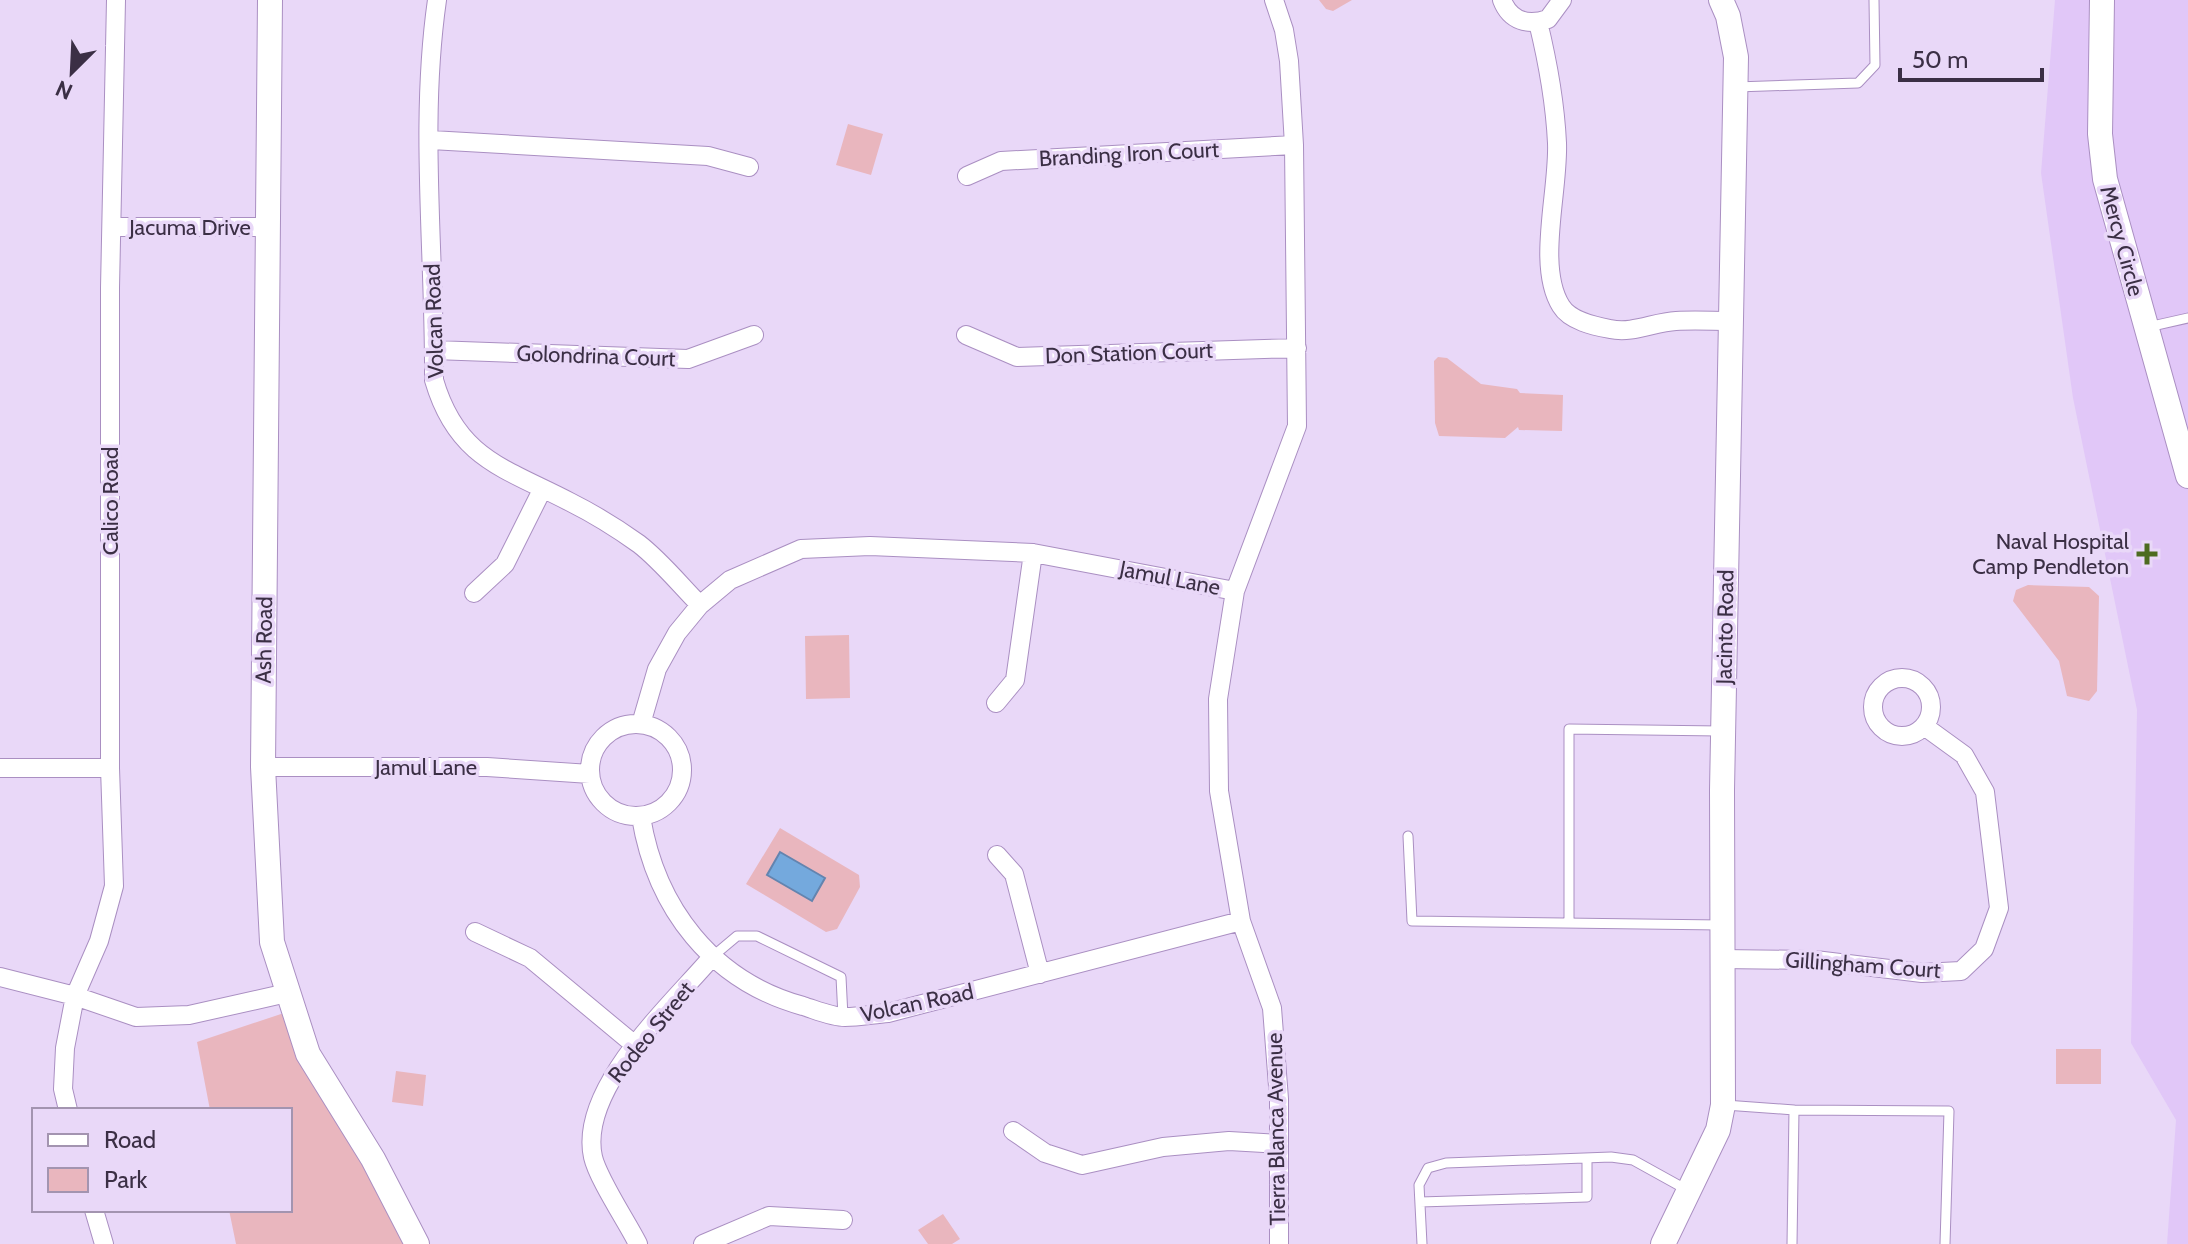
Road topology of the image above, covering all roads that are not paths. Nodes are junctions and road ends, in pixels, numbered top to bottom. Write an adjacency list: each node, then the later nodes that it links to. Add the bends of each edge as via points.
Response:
1 (116, 0): 16 (street, Calico Road)
2 (270, 0): 17 (street, Ash Road)
3 (437, 0): 12 (street, Volcan Road, via 430,48)
4 (1274, 0): 13 (street, Jamul Lane, via 1289,61)
5 (1502, 0): 10 (street, via 1511,15)
6 (1562, 0): 10 (street, via 1555,13)
7 (1721, 0): 11 (street, Jacinto Road, via 1736,57)
8 (1874, 0): 11 (lane, via 1875,65 1858,83)
9 (2102, 0): 20 (street, Mercy Circle, via 2100,134 2105,179)
10 (1538, 22): 19 (street, via 1553,83 1557,147 1548,256 1550,283 1562,309 1581,322 1613,330 1673,321)
11 (1736, 87): 19 (street, Jacinto Road)
12 (431, 140): 14 (street, via 708,156); 24 (street, Volcan Road)
13 (1294, 145): 15 (street, Branding Iron Court, via 1001,161); 23 (street, Jamul Lane)
14 (749, 167)
15 (967, 176)
16 (112, 227): 17 (street, Jacuma Drive); 37 (street, Calico Road)
17 (269, 227): 35 (street, Ash Road)
18 (2188, 318): 20 (lane)
19 (1732, 321): 34 (street, Jacinto Road)
20 (2145, 328): 25 (street, Mercy Circle)
21 (754, 335): 24 (street, Golondrina Court, via 688,359)
22 (966, 335): 23 (street, Don Station Court, via 1017,357)
23 (1297, 348): 28 (street, Jamul Lane, via 1297,426)
24 (434, 350): 26 (street, Volcan Road, via 441,406 480,457)
25 (2188, 476)
26 (542, 490): 29 (street, via 505,564); 30 (street, Volcan Road, via 641,546)
27 (1033, 553): 28 (street, Jamul Lane); 30 (street, Jamul Lane, via 870,546 801,549 730,580); 31 (street, via 1015,680)
28 (1235, 591): 42 (street, Tierra Blanca Avenue, via 1218,699 1218,761 1222,820)
29 (474, 593)
30 (700, 605): 32 (street, Jamul Lane, via 657,669)
31 (996, 703)
32 (641, 724): 38 (street, via 610,732 598,743); 39 (street, via 668,737 677,749 682,778 668,804)
33 (1924, 726): 47 (street, Gillingham Court, via 1964,755 1985,792 1999,908 1984,949 1961,971 1922,973 1815,960)
34 (1723, 731): 43 (lane, via 1569,729); 44 (street, Jacinto Road)
35 (263, 767): 38 (street, Jamul Lane, via 487,767); 50 (street, Ash Road, via 272,942)
36 (0, 768): 37 (street)
37 (110, 768): 51 (street, Calico Road, via 114,886 99,941)
38 (590, 774): 39 (street, via 601,801 626,816)
39 (641, 817): 46 (street, Volcan Road, via 646,850 667,901 686,932)
40 (1408, 836): 43 (lane, via 1412,921)
41 (997, 855): 48 (street, via 1014,874)
42 (1241, 921): 48 (street, Volcan Road); 58 (street, Tierra Blanca Avenue, via 1272,1008)
43 (1569, 923): 44 (lane)
44 (1721, 925): 47 (street, Jacinto Road)
45 (475, 932): 53 (street, via 530,958)
46 (712, 957): 52 (street, Volcan Road, via 745,983 783,1001); 52 (lane, via 737,936 757,936 841,977); 53 (street, Rodeo Street)
47 (1721, 959): 54 (street, Jacinto Road)
48 (1040, 974): 52 (street, Volcan Road, via 888,1013)
49 (0, 977): 51 (street)
50 (287, 993): 51 (street, via 189,1015 136,1017); 65 (street, Ash Road, via 308,1054 373,1159)
51 (75, 996): 55 (street, Calico Road, via 65,1048)
52 (843, 1017)
53 (636, 1046): 66 (street, Rodeo Street, via 605,1089 595,1115 593,1157)
54 (1723, 1105): 56 (lane); 60 (street, Jacinto Road, via 1718,1130)
55 (68, 1108)
56 (1794, 1110): 71 (lane); 72 (lane, via 1949,1111)
57 (1013, 1131): 58 (street, via 1045,1153 1082,1165 1163,1147 1229,1141)
58 (1279, 1144): 68 (street, Tierra Blanca Avenue)
59 (1587, 1158): 60 (lane, via 1633,1160); 61 (lane, via 1446,1163 1428,1168 1419,1185); 61 (lane, via 1587,1197)
60 (1690, 1191): 70 (street, Jacinto Road)
61 (1420, 1202): 69 (lane)
62 (95, 1212): 64 (street)
63 (843, 1220): 67 (street, via 769,1216)
64 (104, 1244)
65 (417, 1244)
66 (638, 1244)
67 (703, 1244)
68 (1279, 1244)
69 (1422, 1244)
70 (1663, 1244)
71 (1792, 1244)
72 (1945, 1244)

